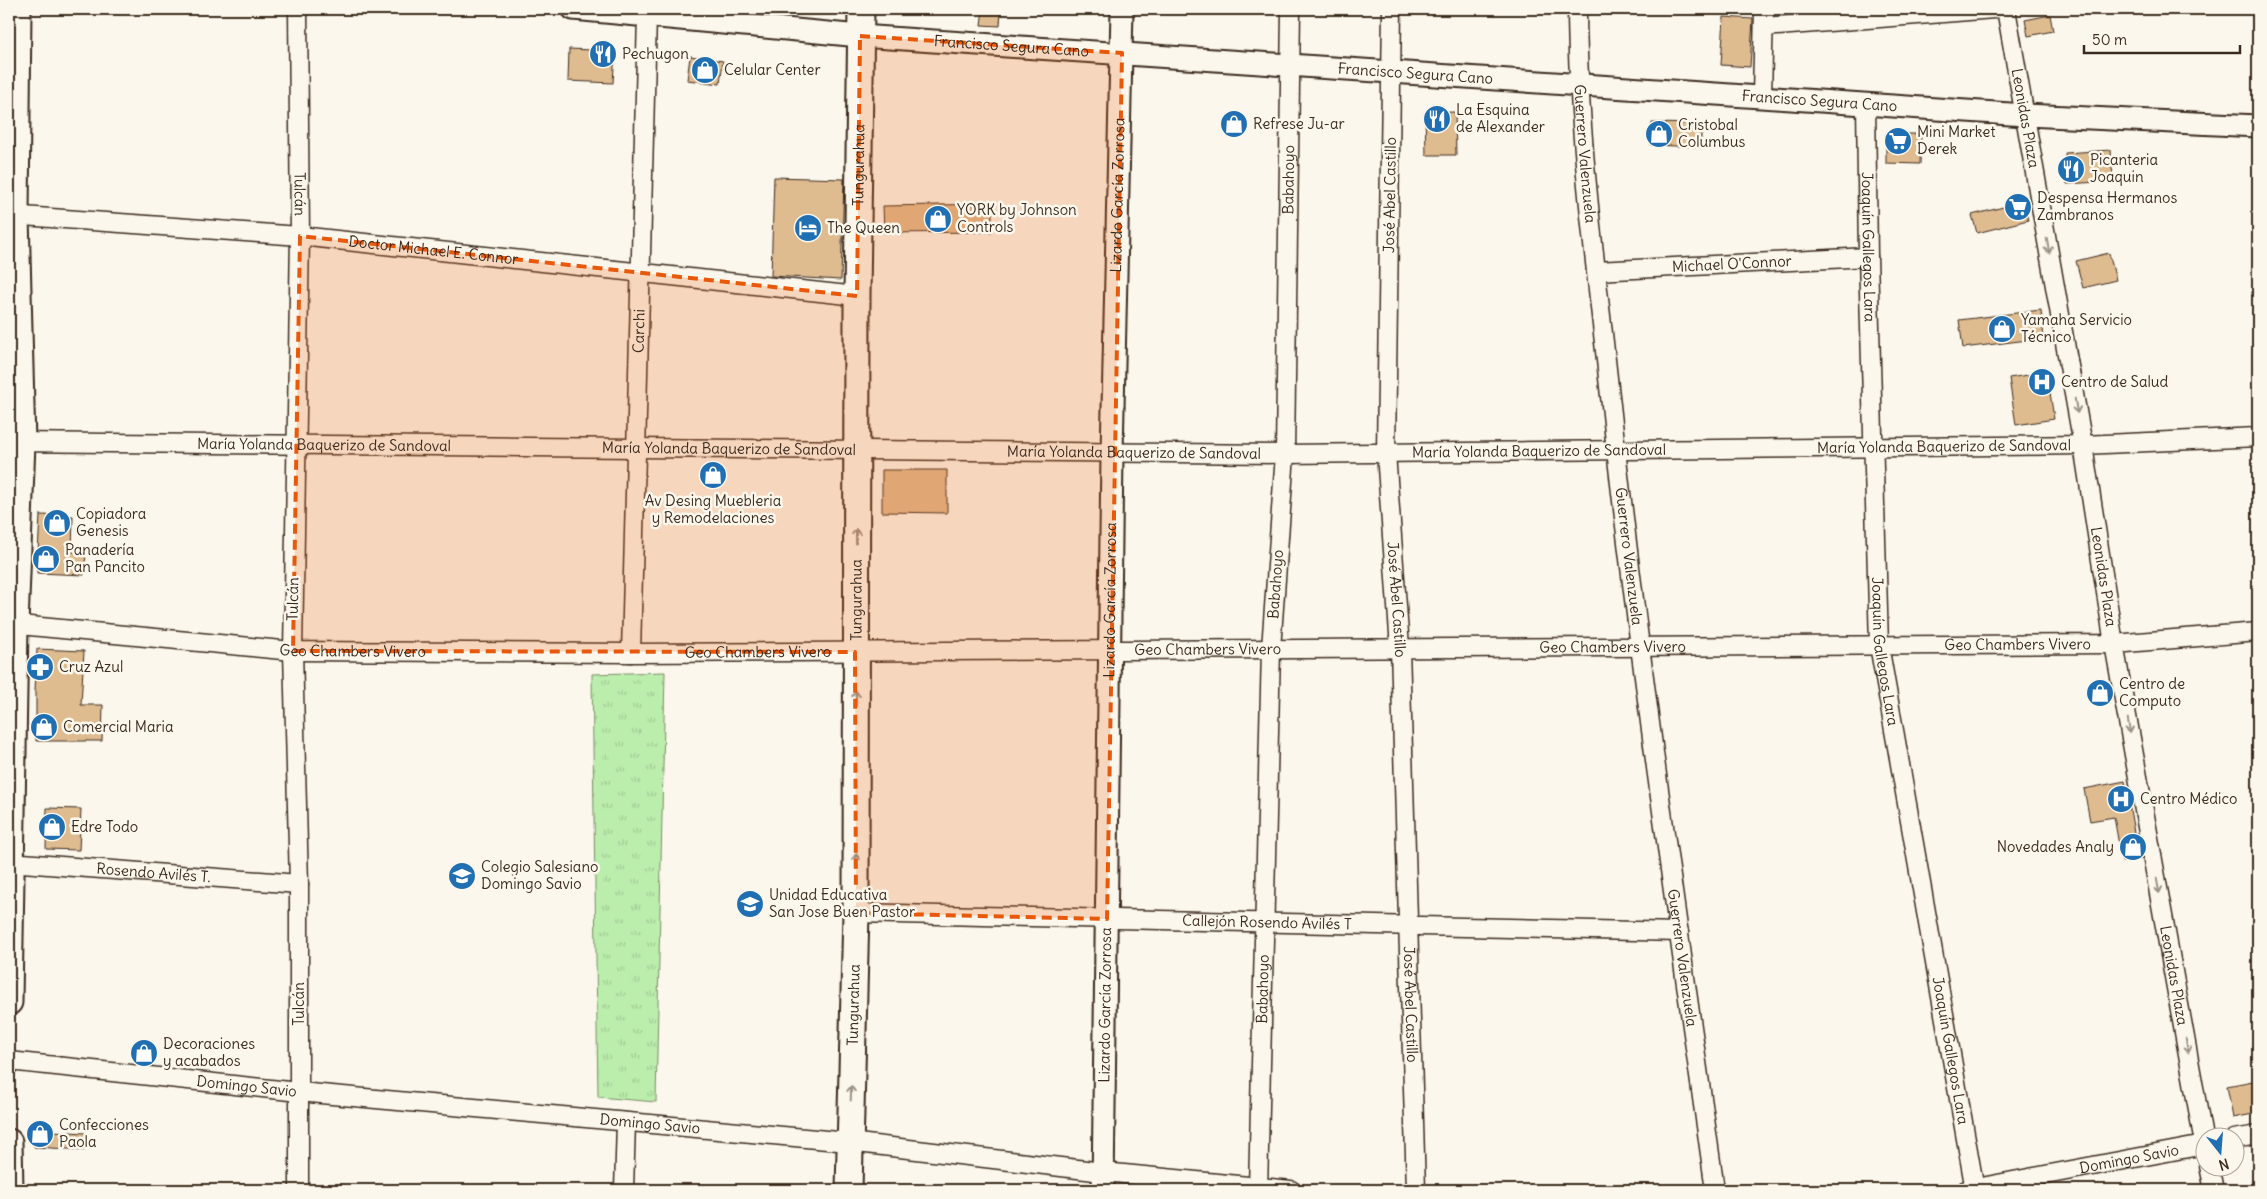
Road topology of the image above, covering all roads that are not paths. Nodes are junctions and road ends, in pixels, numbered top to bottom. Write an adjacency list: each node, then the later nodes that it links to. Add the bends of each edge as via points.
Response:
1 (18, 9): 23 (main road)
2 (298, 9): 24 (street, Tulcán)
3 (573, 9): 12 (street, Francisco Segura Cano)
4 (861, 9): 14 (main road, Tungurahua)
5 (1122, 9): 15 (street, Lizardo García Zorrosa)
6 (1291, 9): 16 (street, Babahoyo)
7 (1392, 9): 17 (street, José Abel Castillo)
8 (1577, 9): 18 (street, Guerrero Valenzuela)
9 (1764, 9): 13 (street)
10 (1994, 9): 13 (street)
11 (2006, 9): 21 (street, Leonidas Plaza)
12 (647, 12): 14 (street, Francisco Segura Cano); 27 (street, Carchi)
13 (1764, 27): 19 (street)
14 (860, 36): 15 (street, Francisco Segura Cano); 28 (main road, Tungurahua)
15 (1122, 53): 16 (street, Francisco Segura Cano); 37 (street, Lizardo García Zorrosa)
16 (1292, 65): 17 (street, Francisco Segura Cano); 39 (street, Babahoyo)
17 (1391, 72): 18 (street, Francisco Segura Cano); 38 (street, José Abel Castillo)
18 (1578, 84): 19 (street, Francisco Segura Cano); 26 (street, Guerrero Valenzuela)
19 (1762, 96): 20 (street, Francisco Segura Cano)
20 (1866, 103): 21 (street, Francisco Segura Cano); 25 (street, Joaquín Gallegos Lara)
21 (2025, 115): 22 (street, Francisco Segura Cano); 32 (street, Leonidas Plaza, one-way to 32)
22 (2258, 126)
23 (13, 216): 24 (street, Doctor Michael E. Connor); 30 (main road)
24 (300, 236): 27 (street, Doctor Michael E. Connor); 31 (street, Tulcán)
25 (1868, 257): 26 (street, Michael O'Connor); 33 (street, Joaquín Gallegos Lara)
26 (1596, 271): 36 (street, Guerrero Valenzuela)
27 (642, 274): 28 (street, Doctor Michael E. Connor); 34 (street, Carchi)
28 (857, 296): 35 (main road, Tungurahua)
29 (2258, 437): 32 (street, María Yolanda Baquerizo de Sandoval)
30 (15, 443): 31 (street, María Yolanda Baquerizo de Sandoval); 40 (main road)
31 (295, 445): 34 (street, María Yolanda Baquerizo de Sandoval); 48 (street, Tulcán)
32 (2083, 445): 33 (street, María Yolanda Baquerizo de Sandoval); 42 (street, Leonidas Plaza)
33 (1873, 447): 36 (street, María Yolanda Baquerizo de Sandoval); 43 (street, Joaquín Gallegos Lara)
34 (635, 448): 35 (street, María Yolanda Baquerizo de Sandoval); 50 (street, Carchi)
35 (857, 450): 37 (street, María Yolanda Baquerizo de Sandoval); 49 (main road, Tungurahua, one-way to 35)
36 (1616, 450): 38 (street, María Yolanda Baquerizo de Sandoval); 44 (street, Guerrero Valenzuela)
37 (1112, 453): 39 (street, María Yolanda Baquerizo de Sandoval); 47 (street, Lizardo García Zorrosa)
38 (1386, 453): 39 (street, María Yolanda Baquerizo de Sandoval); 45 (street, José Abel Castillo)
39 (1285, 454): 46 (street, Babahoyo)
40 (12, 624): 48 (street, Geo Chambers Vivero); 51 (main road)
41 (2258, 632): 42 (street, Geo Chambers Vivero)
42 (2114, 644): 43 (street, Geo Chambers Vivero); 62 (street, Leonidas Plaza, one-way to 62)
43 (1879, 645): 44 (street, Geo Chambers Vivero); 78 (street, Joaquín Gallegos Lara)
44 (1639, 647): 45 (street, Geo Chambers Vivero); 57 (street, Guerrero Valenzuela)
45 (1400, 648): 46 (street, Geo Chambers Vivero); 56 (street, José Abel Castillo)
46 (1271, 649): 47 (street, Geo Chambers Vivero); 55 (street, Babahoyo)
47 (1111, 650): 49 (street, Geo Chambers Vivero); 54 (street, Lizardo García Zorrosa)
48 (293, 651): 50 (street, Geo Chambers Vivero); 52 (street, Tulcán)
49 (856, 652): 50 (street, Geo Chambers Vivero); 53 (main road, Tungurahua, one-way to 49)
50 (631, 653)
51 (10, 862): 52 (street, Rosendo Avilés T.); 58 (main road)
52 (298, 884): 60 (street, Tulcán)
53 (856, 913): 54 (street, Callejón Rosendo Avilés T); 66 (main road, Tungurahua, one-way to 53)
54 (1107, 919): 55 (street, Callejón Rosendo Avilés T); 69 (street, Lizardo García Zorrosa)
55 (1264, 923): 56 (street, Callejón Rosendo Avilés T); 70 (street, Babahoyo)
56 (1410, 926): 57 (street, Callejón Rosendo Avilés T); 76 (street, José Abel Castillo)
57 (1679, 932): 77 (street, Guerrero Valenzuela)
58 (9, 1002)
59 (9, 1061): 60 (street, Domingo Savio)
60 (299, 1092): 61 (street, Domingo Savio); 72 (street, Tulcán)
61 (626, 1122): 66 (street, Domingo Savio); 73 (street)
62 (2201, 1126)
63 (2258, 1135): 64 (street)
64 (2244, 1137)
65 (9, 1142): 71 (main road)
66 (849, 1142): 69 (street, Domingo Savio); 74 (main road, Tungurahua)
67 (2194, 1146): 78 (street, Domingo Savio)
68 (2211, 1176): 79 (street)
69 (1103, 1181): 70 (street, Domingo Savio)
70 (1258, 1188): 75 (street, Domingo Savio)
71 (10, 1190)
72 (299, 1190)
73 (624, 1190)
74 (848, 1190)
75 (1291, 1190)
76 (1416, 1190)
77 (1715, 1190)
78 (1972, 1190)
79 (2214, 1190)

